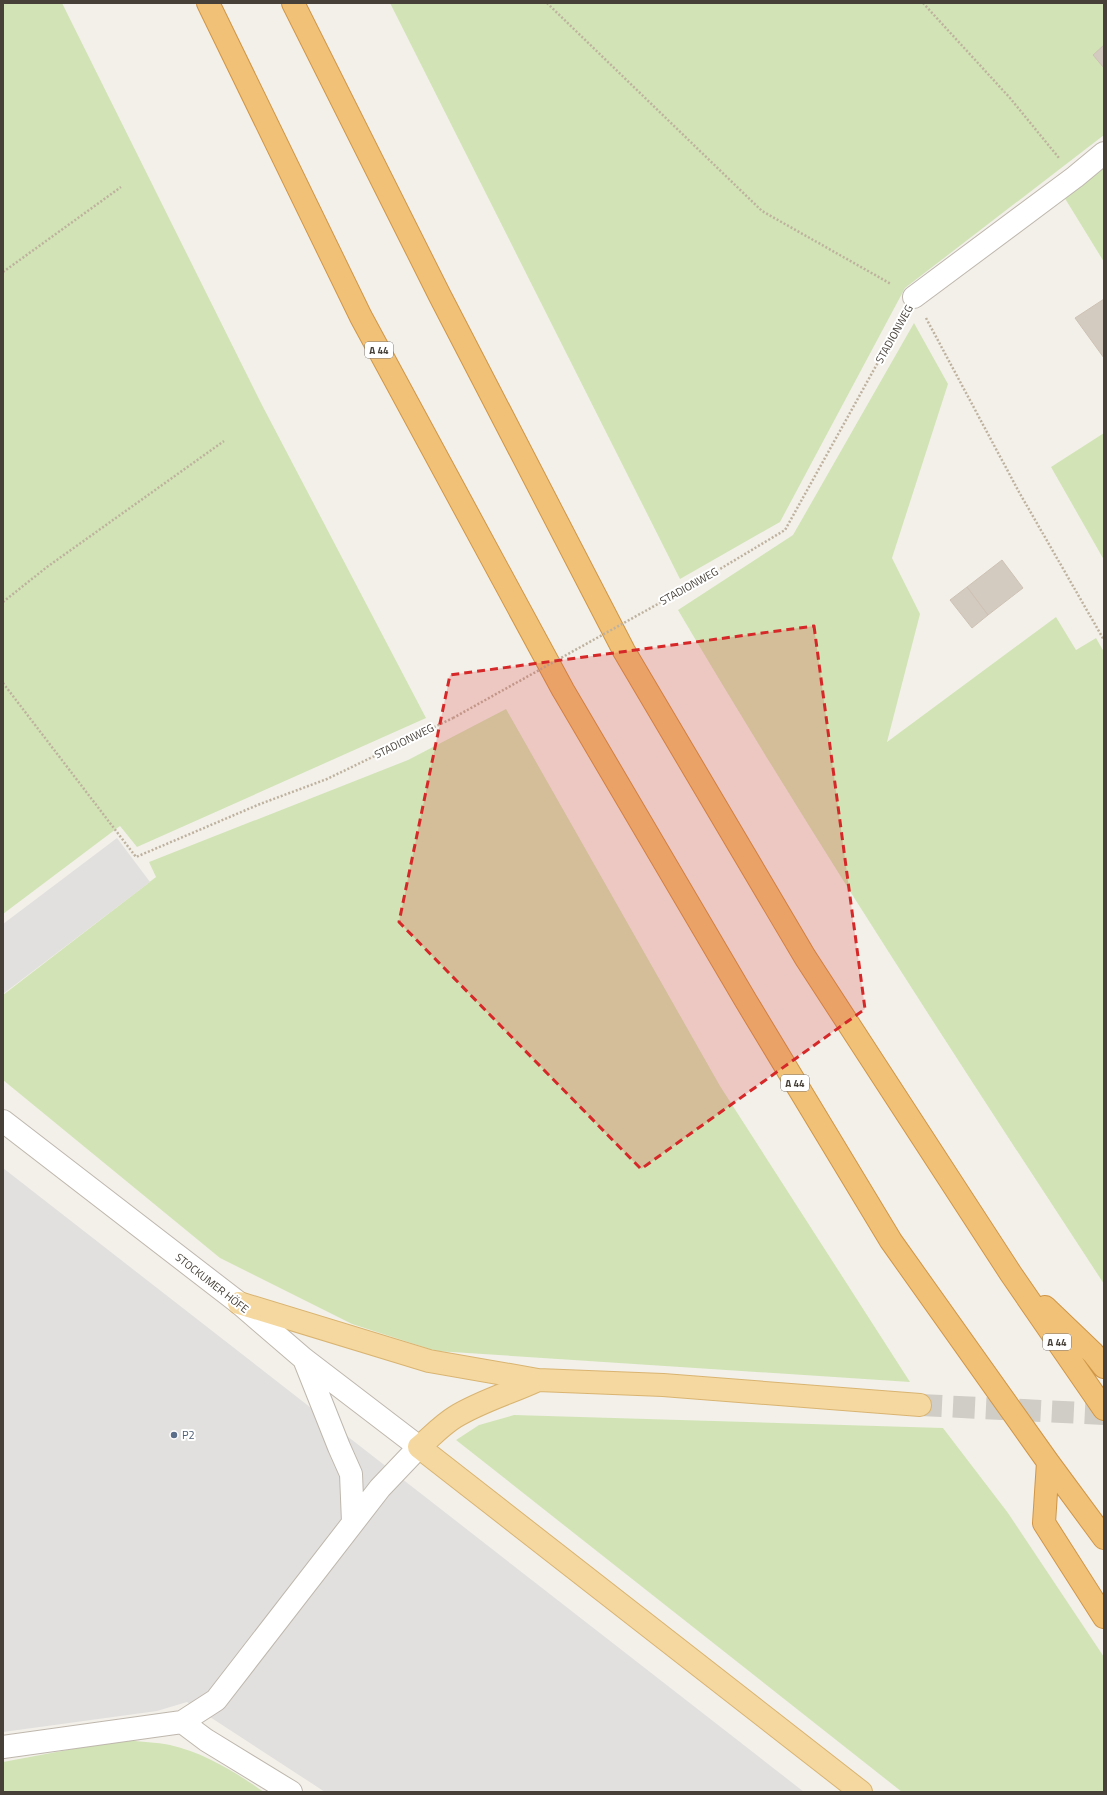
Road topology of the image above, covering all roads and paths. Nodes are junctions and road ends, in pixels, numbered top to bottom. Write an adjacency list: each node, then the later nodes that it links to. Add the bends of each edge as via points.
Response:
1 (208, 3): 23 (highway, A 44, via 362,317 563,690 890,1241)
2 (294, 3): 15 (highway, A 44, via 440,296 624,651 805,957)
3 (547, 3): 9 (path, via 762,211)
4 (923, 3): 6 (path, via 1010,98)
5 (1104, 153): 6 (street, STADIONWEG)
6 (1075, 177): 9 (street, STADIONWEG)
7 (121, 187): 8 (path)
8 (3, 272)
9 (914, 297): 12 (path, via 1019,492); 13 (path, STADIONWEG, bridge, via 786,530 453,718 327,779 260,804 136,857)
10 (224, 441): 11 (path, via 47,567)
11 (3, 602)
12 (1104, 640)
13 (3, 683)
14 (3, 1121): 16 (street, STOCKUMER HÖFE)
15 (1011, 1274): 18 (highway, via 1093,1353); 21 (highway, A 44)
16 (239, 1304): 17 (street, STOCKUMER HÖFE); 19 (main road, via 429,1362)
17 (304, 1359): 22 (street, STOCKUMER HÖFE); 24 (street, via 352,1474)
18 (1104, 1367)
19 (538, 1380): 20 (main road, via 663,1385); 22 (main road, via 492,1398 454,1417)
20 (920, 1405)
21 (1104, 1409)
22 (419, 1447): 24 (street, via 380,1488); 30 (main road)
23 (1048, 1462): 25 (highway, A 44); 26 (highway, via 1044,1523)
24 (353, 1522): 27 (street, via 216,1700)
25 (1104, 1538)
26 (1104, 1616)
27 (182, 1722): 28 (street); 29 (street, via 206,1740)
28 (3, 1747)
29 (291, 1792)
30 (862, 1792)

